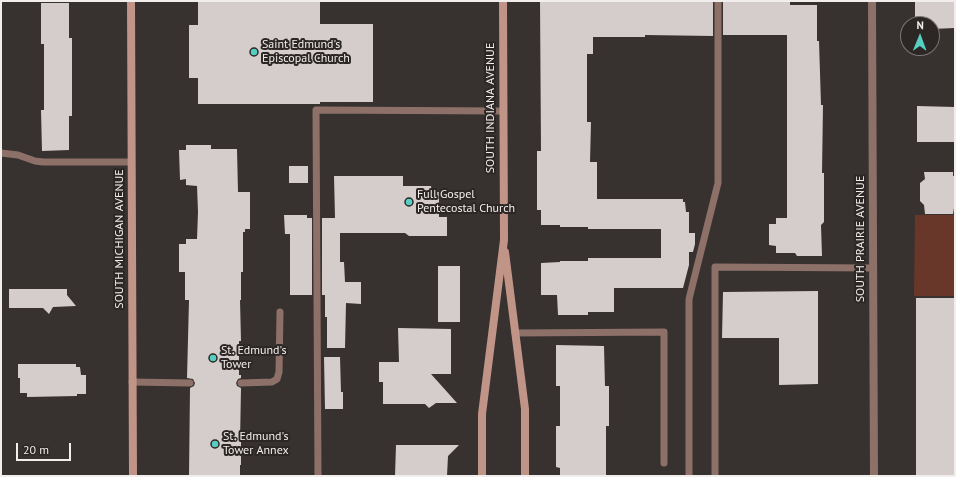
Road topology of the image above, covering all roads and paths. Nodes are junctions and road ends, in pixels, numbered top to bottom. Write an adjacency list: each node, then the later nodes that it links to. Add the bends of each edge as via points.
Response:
1 (131, 1): 7 (street, SOUTH MICHIGAN AVENUE)
2 (503, 1): 5 (street, SOUTH INDIANA AVENUE)
3 (718, 1): 20 (lane, via 718,183 689,299)
4 (872, 1): 9 (street, SOUTH PRAIRIE AVENUE)
5 (503, 111): 8 (street, SOUTH INDIANA AVENUE); 17 (lane, via 316,110)
6 (1, 153): 7 (lane, via 43,162)
7 (132, 162): 12 (street, SOUTH MICHIGAN AVENUE)
8 (504, 240): 11 (street, SOUTH INDIANA AVENUE); 18 (street, SOUTH INDIANA AVENUE, via 482,414)
9 (873, 268): 21 (lane, via 715,267); 22 (street, SOUTH PRAIRIE AVENUE)
10 (280, 312): 14 (lane, via 277,379 272,382)
11 (515, 333): 15 (lane, via 664,332); 19 (street, SOUTH INDIANA AVENUE, via 525,409)
12 (132, 382): 13 (lane); 16 (street, SOUTH MICHIGAN AVENUE)
13 (190, 383)
14 (241, 383)
15 (664, 463)
16 (133, 476)
17 (318, 476)
18 (482, 476)
19 (525, 476)
20 (689, 476)
21 (714, 476)
22 (874, 476)

